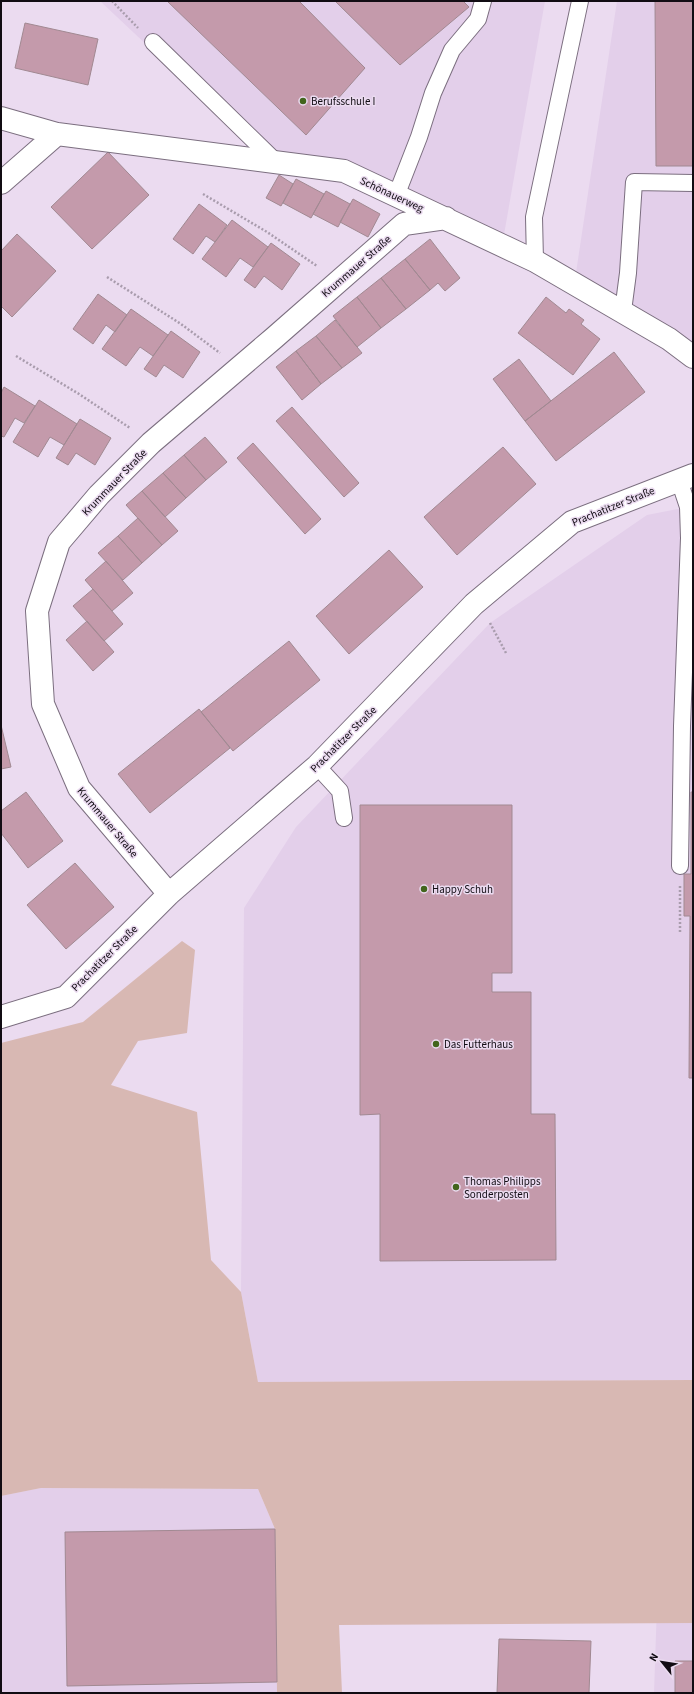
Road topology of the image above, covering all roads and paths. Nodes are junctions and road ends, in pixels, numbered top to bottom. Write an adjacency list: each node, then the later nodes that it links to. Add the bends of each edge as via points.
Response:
1 (112, 1): 4 (path)
2 (483, 1): 11 (lane, via 478,19 452,50 433,93)
3 (580, 1): 13 (lane, via 534,217)
4 (152, 42): 7 (lane)
5 (1, 118): 6 (street, Schönauerweg)
6 (57, 134): 7 (street, Schönauerweg); 8 (street)
7 (275, 161): 11 (street, Schönauerweg, via 344,171)
8 (1, 183)
9 (693, 183): 16 (lane, via 634,182)
10 (204, 194): 14 (path)
11 (396, 196): 12 (street, Schönauerweg)
12 (446, 218): 13 (street, Schönauerweg); 28 (street, Krummauer Straße, via 404,224 151,443 99,495 59,542 37,610 43,704 79,788)
13 (535, 261): 16 (street, Schönauerweg)
14 (312, 263)
15 (107, 277): 17 (path)
16 (623, 311): 19 (street, Schönauerweg, via 670,338)
17 (215, 349)
18 (16, 356): 20 (path, via 85,397)
19 (693, 357)
20 (124, 425)
21 (686, 477): 22 (lane); 25 (street, Prachatitzer Straße, via 572,522 474,604)
22 (691, 538): 27 (lane, via 682,726)
23 (490, 623): 24 (path)
24 (506, 653)
25 (318, 766): 26 (lane, via 340,791); 28 (street, Prachatitzer Straße)
26 (344, 818)
27 (680, 866): 29 (path)
28 (169, 894): 30 (street, Prachatitzer Straße, via 66,997)
29 (680, 932)
30 (1, 1017)

